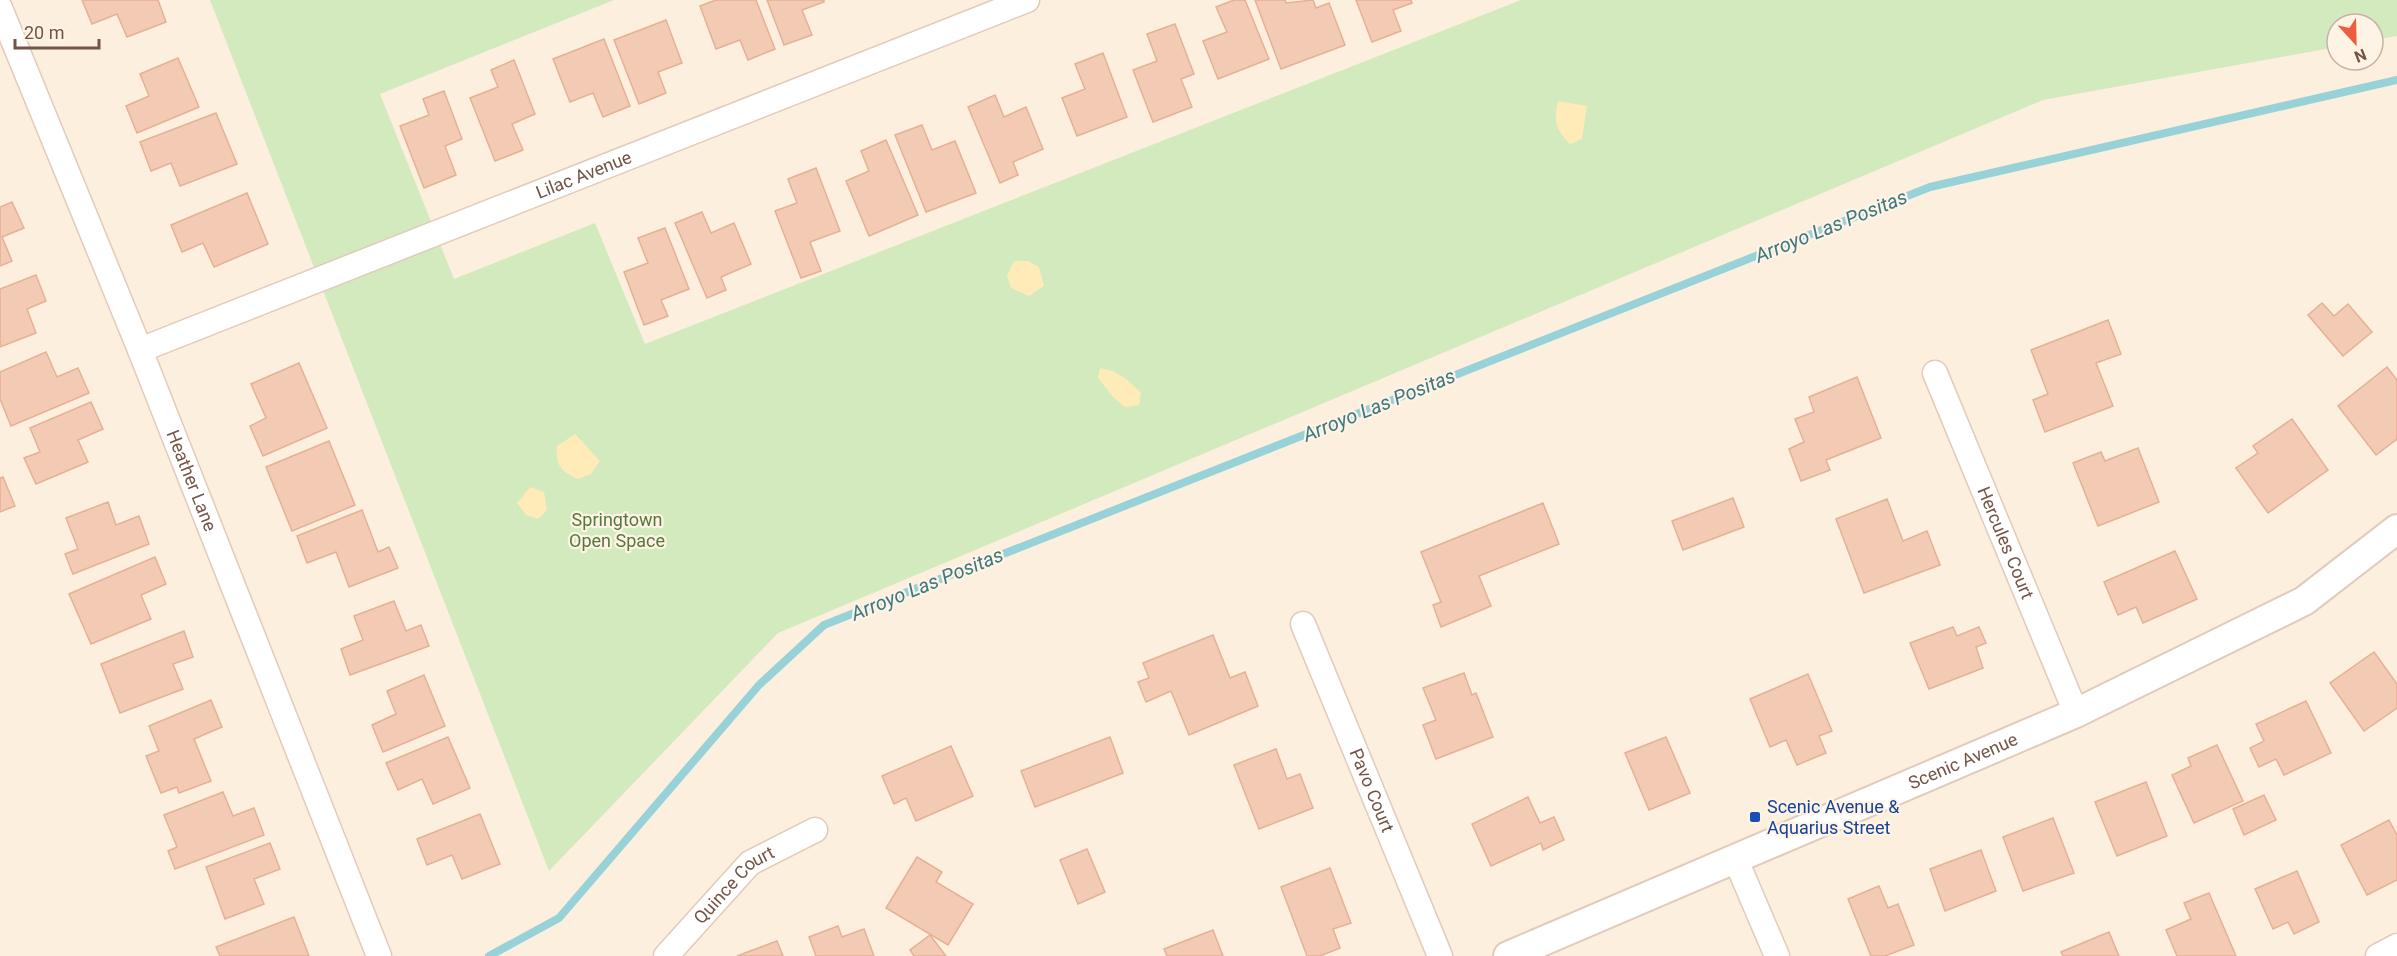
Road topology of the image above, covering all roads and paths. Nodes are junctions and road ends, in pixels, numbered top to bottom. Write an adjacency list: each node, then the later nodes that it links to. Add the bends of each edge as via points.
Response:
1 (1027, 0): 3 (street, Lilac Avenue)
2 (0, 8): 3 (street, Heather Lane)
3 (140, 350): 11 (street, Heather Lane)
4 (1935, 372): 7 (street, Hercules Court)
5 (2397, 529): 7 (street, Scenic Avenue, via 2304,601)
6 (1303, 624): 13 (street, Pavo Court)
7 (2076, 713): 9 (street, Scenic Avenue)
8 (815, 830): 12 (street, Quince Court, via 750,863)
9 (1735, 858): 14 (street, Scenic Avenue); 15 (street)
10 (2397, 946): 16 (street)
11 (379, 956)
12 (666, 956)
13 (1440, 956)
14 (1508, 956)
15 (1777, 956)
16 (2378, 956)

